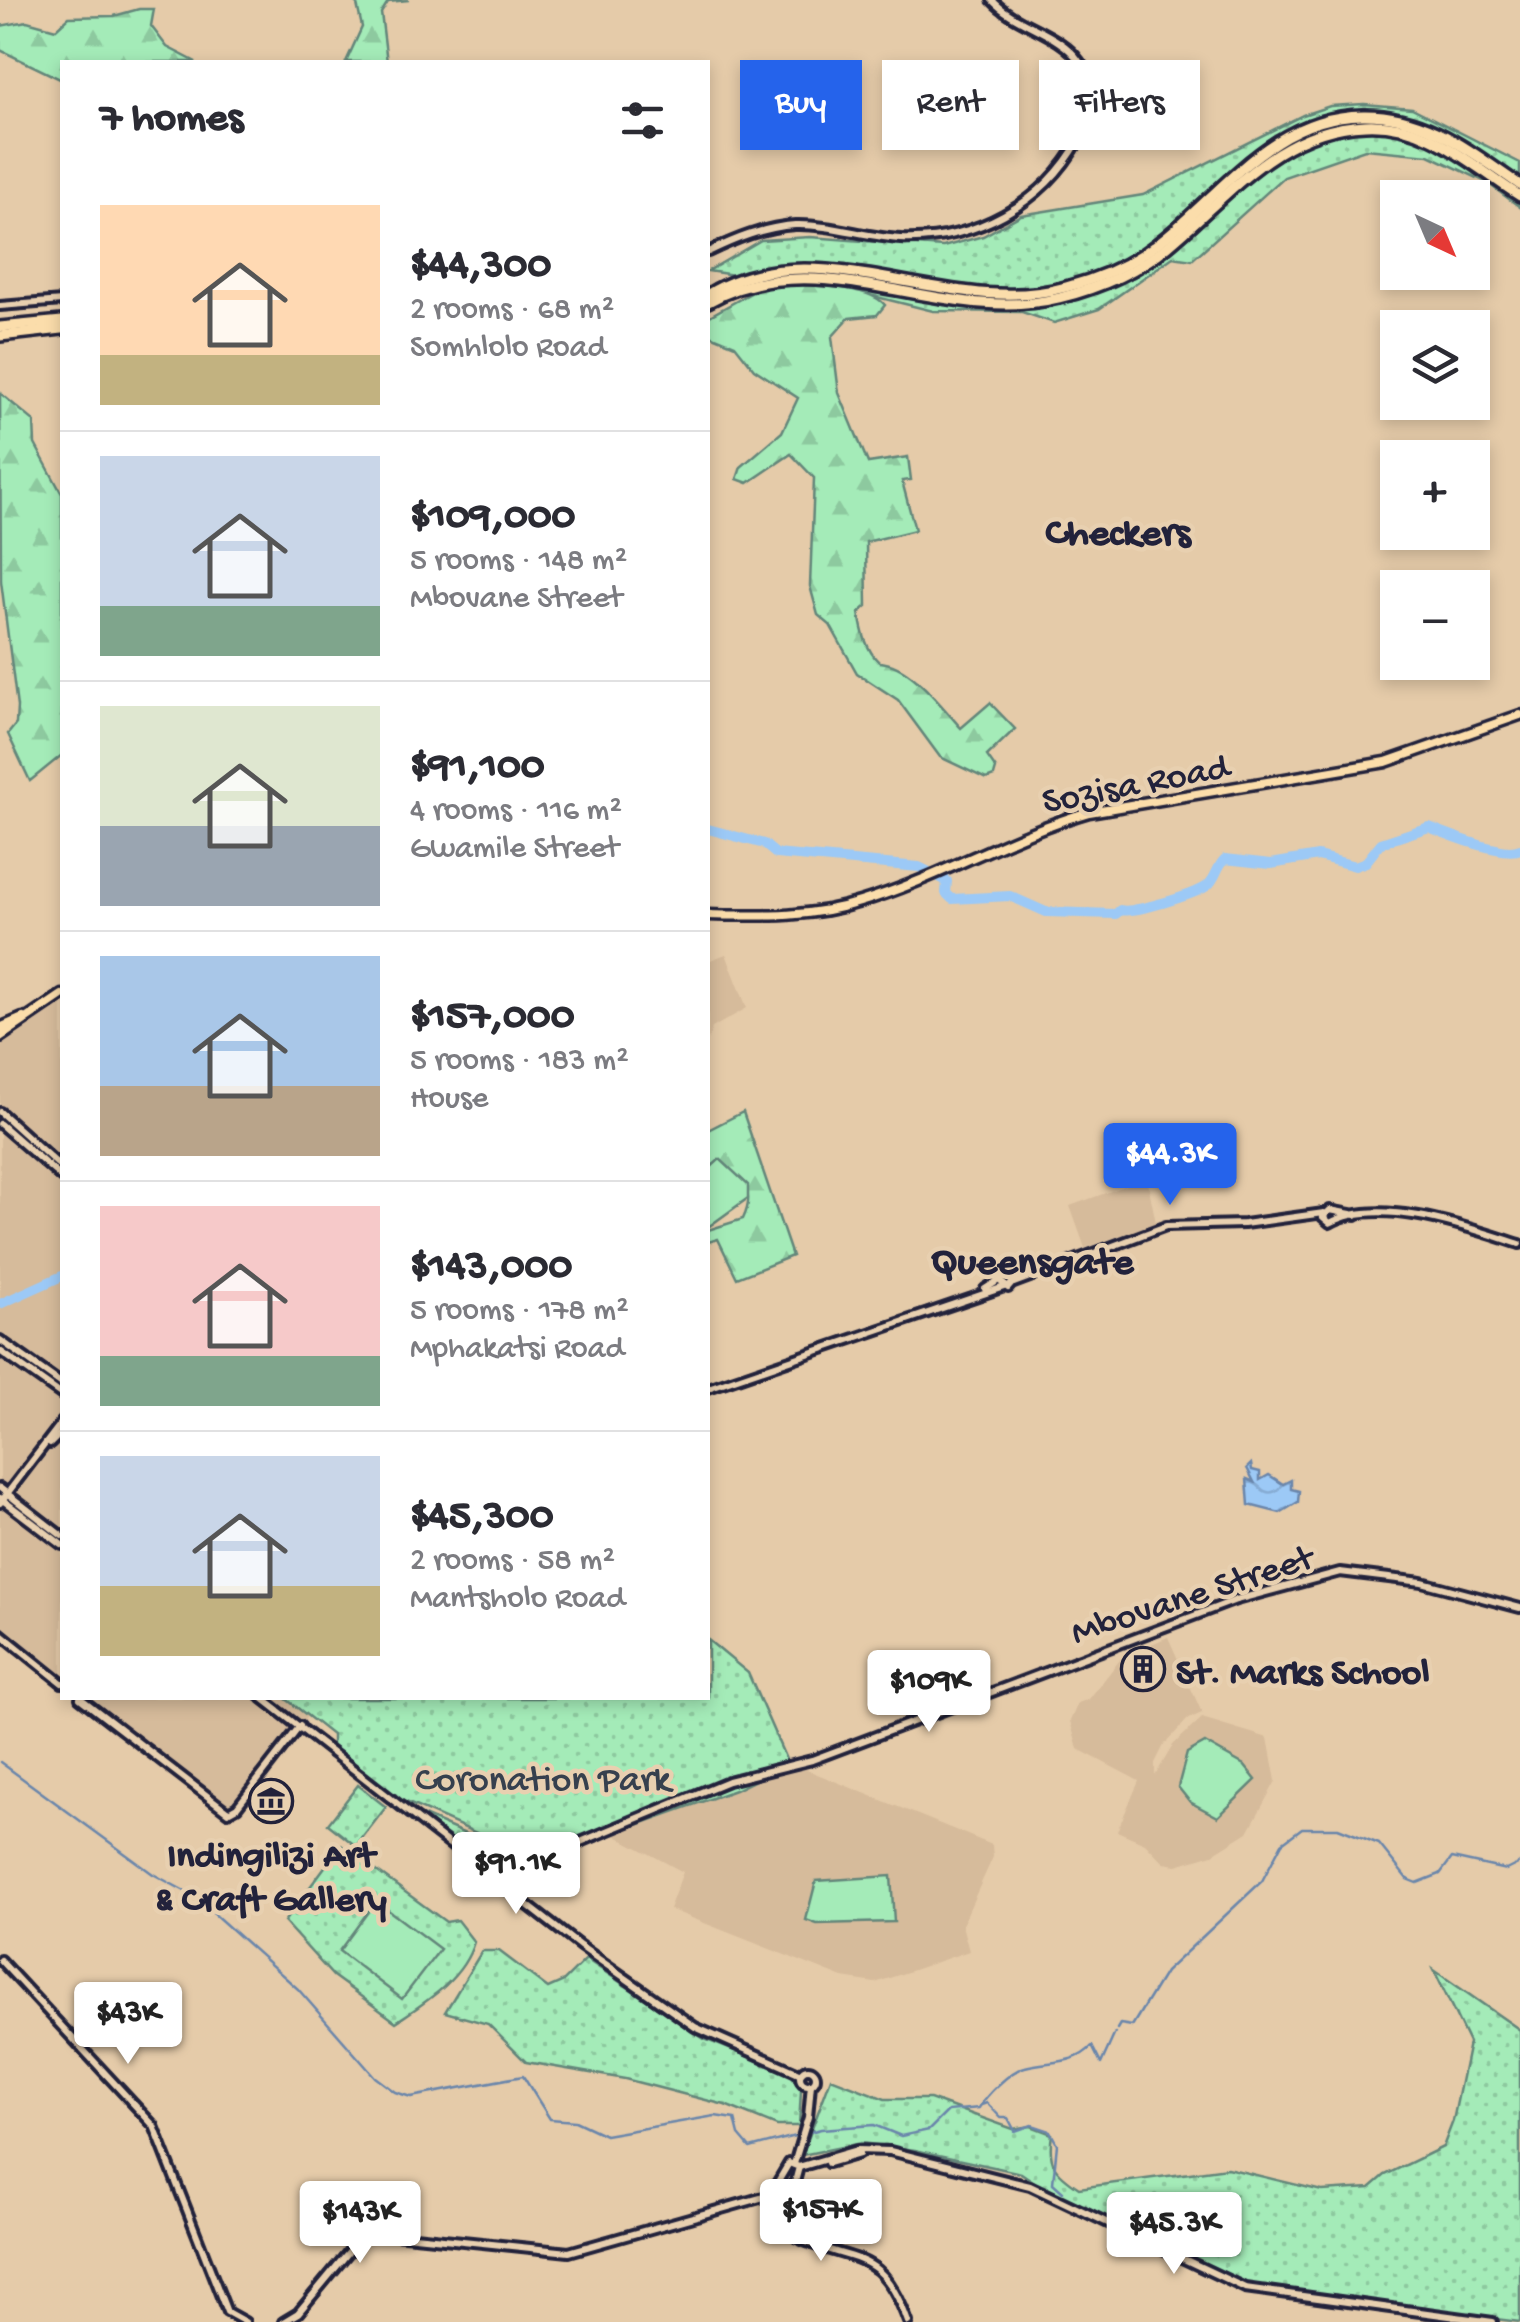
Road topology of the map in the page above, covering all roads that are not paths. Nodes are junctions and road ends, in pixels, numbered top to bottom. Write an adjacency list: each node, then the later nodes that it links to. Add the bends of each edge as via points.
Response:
1 (992, 0): 6 (street, via 1073,53 1091,88 1090,114 1077,144 1034,193 989,224 937,238 796,225 762,230)
2 (1264, 155): 3 (highway); 4 (highway, via 1315,124 1389,118 1441,132); 5 (highway, via 1321,132 1382,125 1438,140)
3 (1249, 165): 7 (highway, via 1142,254 1062,288 986,295 788,270 749,276); 9 (highway, via 1142,265 1056,299 988,302 811,278 749,285)
4 (1520, 185)
5 (1520, 196)
6 (710, 251)
7 (710, 293)
8 (60, 301): 10 (street)
9 (710, 301)
10 (0, 306)
11 (60, 321): 12 (highway)
12 (0, 327)
13 (60, 329): 14 (highway)
14 (0, 338)
15 (1520, 715): 16 (main road, Sozisa Road, via 1368,766 1089,812 858,903 816,912)
16 (710, 915)
17 (60, 996): 18 (main road)
18 (30, 1016): 19 (main road); 20 (main road)
19 (0, 1028)
20 (0, 1037)
21 (0, 1112): 23 (street)
22 (0, 1124): 24 (street)
23 (60, 1166)
24 (60, 1176)
25 (1520, 1244): 29 (street, via 1415,1215 1166,1226 1013,1280 1005,1276 1002,1284)
26 (0, 1340): 28 (street)
27 (0, 1352): 30 (street)
28 (60, 1383)
29 (710, 1387)
30 (60, 1394)
31 (60, 1425): 33 (street)
32 (60, 1434): 33 (street)
33 (45, 1448): 35 (street)
34 (0, 1488): 35 (street)
35 (2, 1498): 36 (street); 37 (street)
36 (60, 1535)
37 (60, 1543)
38 (1520, 1608): 44 (street, Mbovane Street, via 1422,1582 1340,1572 1236,1600 812,1760 728,1781)
39 (0, 1633): 40 (street)
40 (60, 1681)
41 (84, 1700): 43 (street, via 232,1811)
42 (265, 1700): 43 (street)
43 (300, 1726): 44 (street)
44 (496, 1877): 46 (street, via 695,2027 801,2074 811,2084)
45 (0, 1960): 52 (street, via 154,2126 227,2312)
46 (803, 2140): 48 (street); 49 (street)
47 (875, 2148): 48 (street); 49 (street); 55 (street, via 1030,2186 1245,2288)
48 (816, 2163): 49 (street)
49 (797, 2168): 50 (street, via 789,2163 778,2176); 51 (street)
50 (778, 2192): 51 (street); 53 (street, via 569,2252 366,2232)
51 (787, 2195): 54 (street, via 792,2232 866,2261 899,2296)
52 (244, 2322)
53 (284, 2322)
54 (908, 2322)
55 (1493, 2322)

